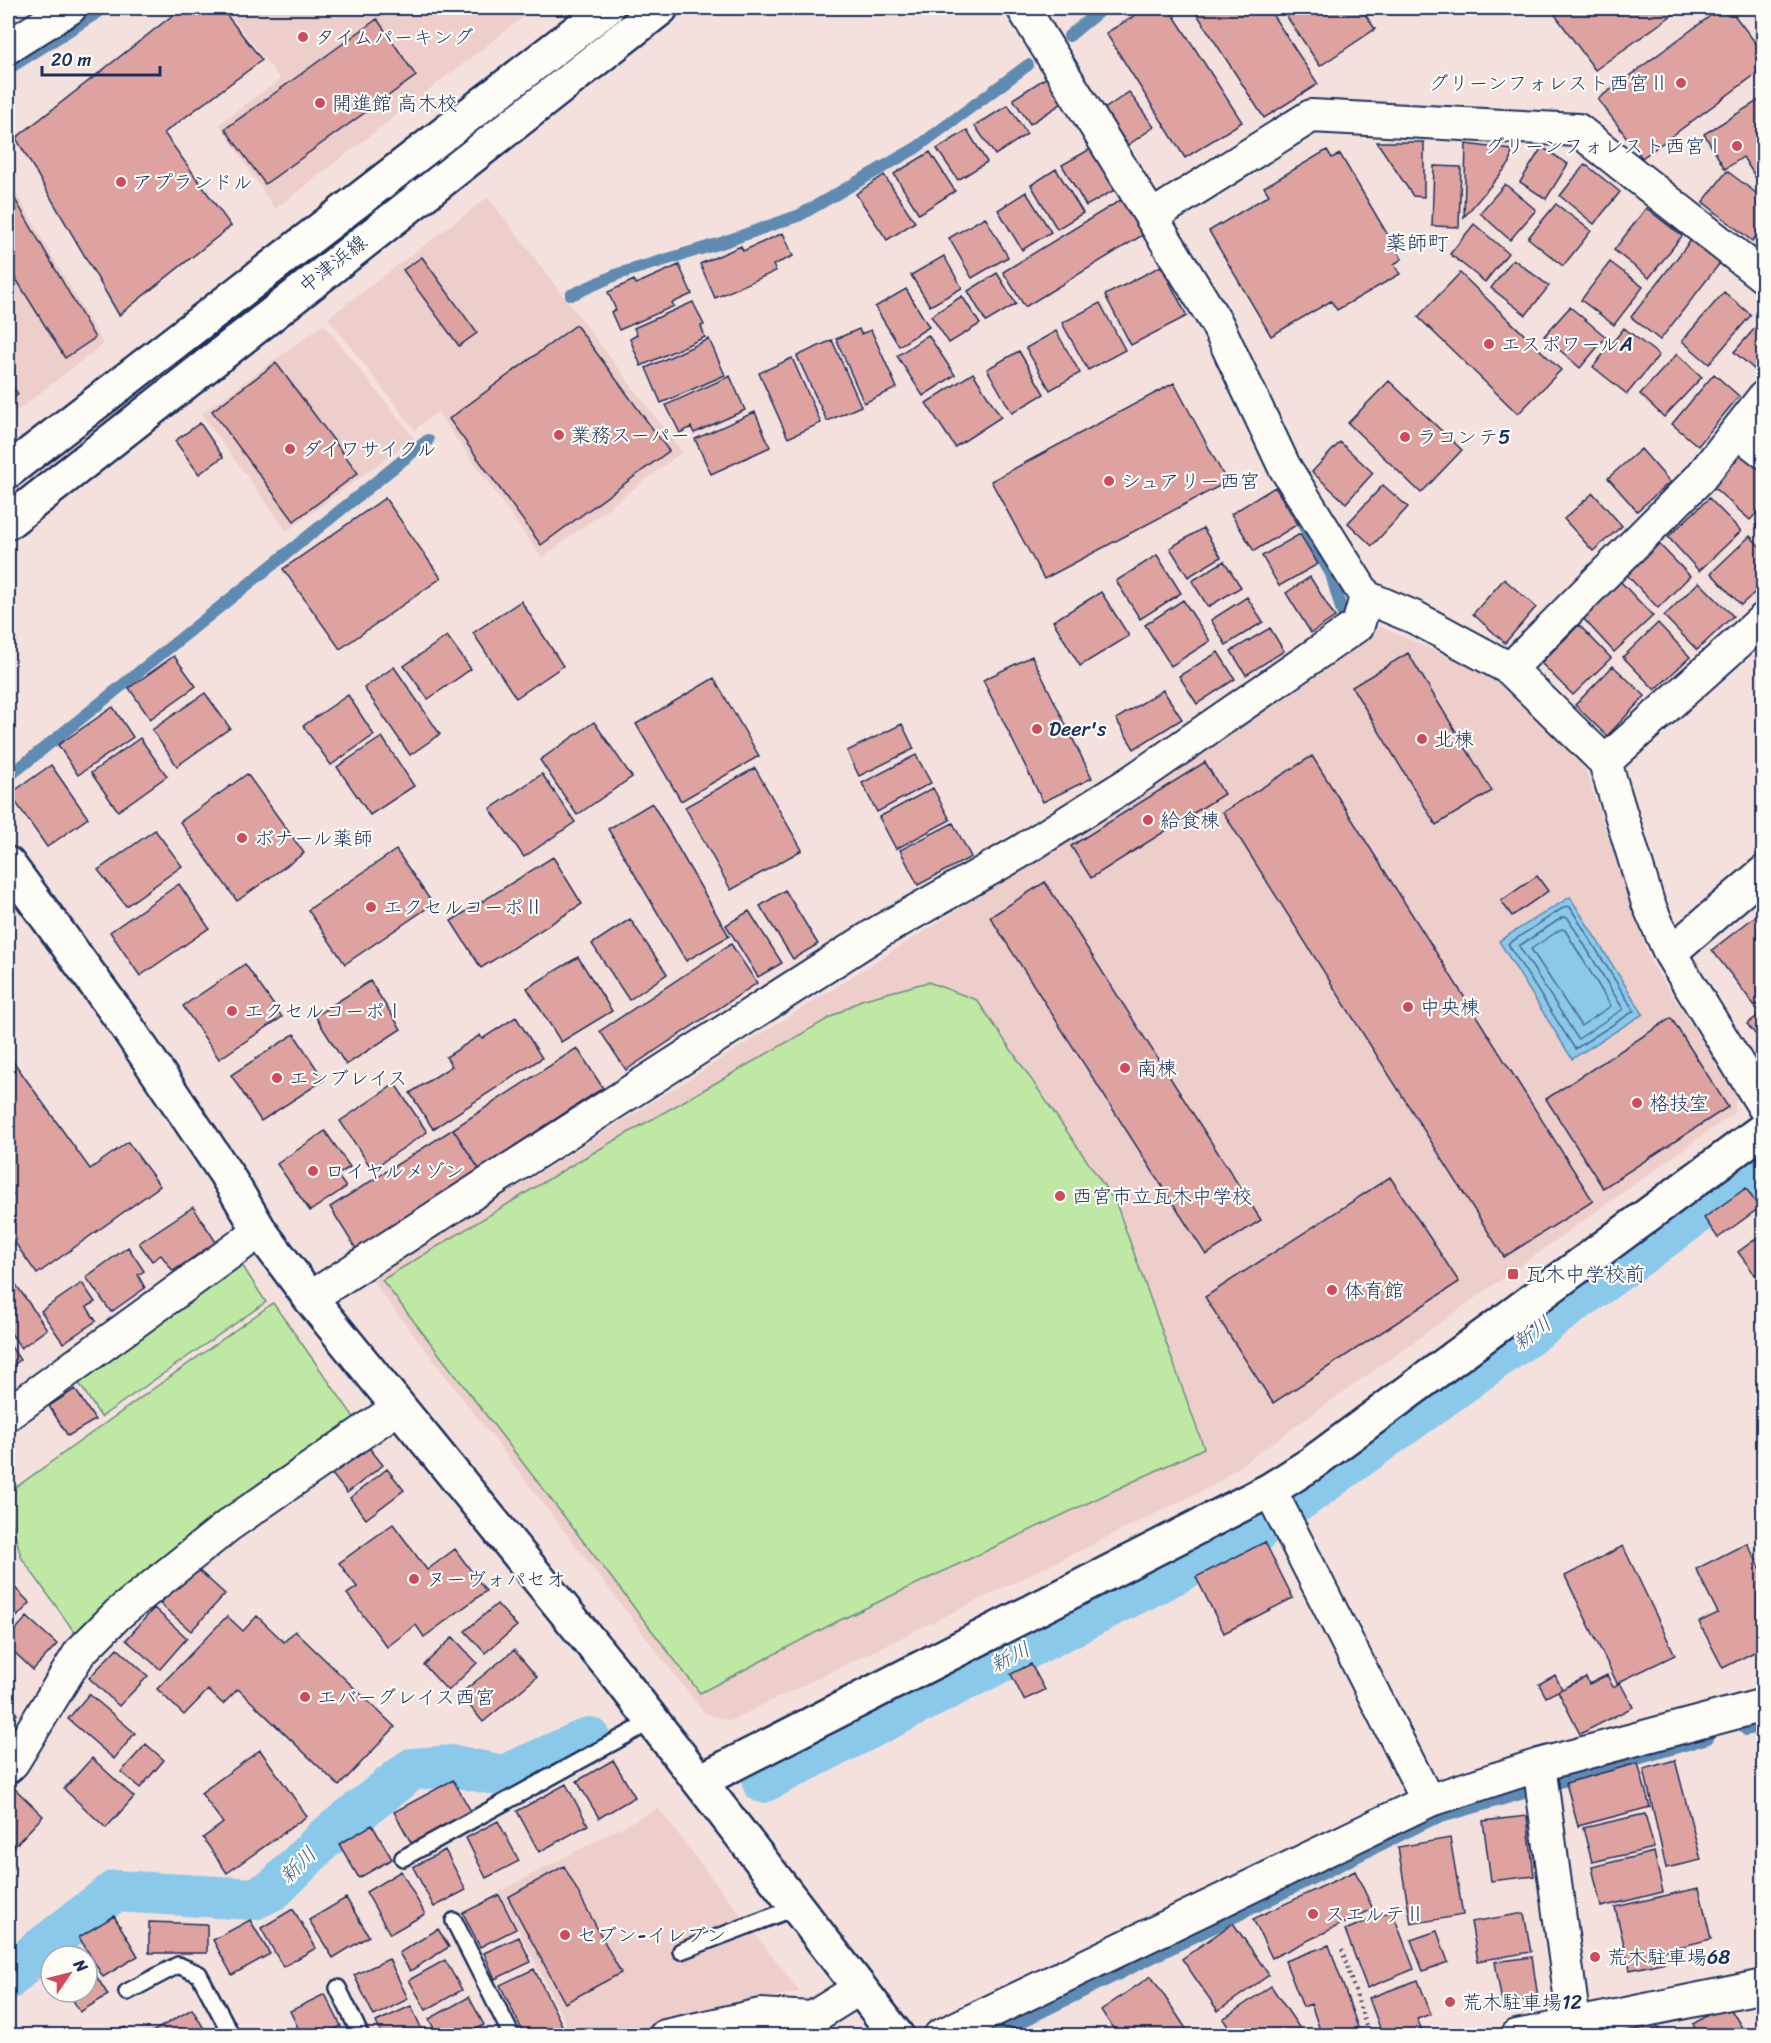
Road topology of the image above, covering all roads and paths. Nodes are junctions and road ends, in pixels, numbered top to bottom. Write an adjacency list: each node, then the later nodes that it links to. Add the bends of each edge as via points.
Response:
1 (70, 8): 5 (street)
2 (607, 8): 11 (street, 中津浜線)
3 (661, 8): 12 (street, 中津浜線)
4 (1023, 8): 6 (street)
5 (8, 47)
6 (1152, 218): 7 (street, via 1311,116 1578,130); 13 (street, via 1217,324 1284,466)
7 (1764, 277)
8 (1764, 397): 9 (street)
9 (1737, 430): 10 (street); 15 (street, via 1700,478)
10 (1764, 452)
11 (8, 471)
12 (8, 522)
13 (1366, 597): 15 (street, via 1416,618); 23 (street, via 1358,625 1131,782 1018,853 879,932)
14 (1764, 619): 16 (street)
15 (1510, 669): 16 (street)
16 (1605, 762): 19 (street, via 1648,903)
17 (8, 864): 22 (street, via 123,1022)
18 (1764, 872): 19 (street)
19 (1670, 953): 20 (street)
20 (1764, 1107)
21 (1764, 1129): 26 (street)
22 (260, 1231): 23 (street); 25 (street)
23 (310, 1299): 24 (street)
24 (399, 1407): 28 (street); 30 (street, via 229,1525 118,1614 80,1652)
25 (8, 1414)
26 (1270, 1490): 31 (street); 32 (street)
27 (1764, 1705): 29 (street)
28 (652, 1721): 31 (street); 33 (lane)
29 (1539, 1765): 32 (street); 42 (street)
30 (8, 1767)
31 (700, 1781): 34 (street)
32 (1428, 1801): 48 (street)
33 (403, 1858)
34 (797, 1907): 37 (lane); 40 (street)
35 (454, 1921): 45 (lane)
36 (1342, 1950): 49 (path)
37 (681, 1951)
38 (1764, 1986): 42 (street)
39 (339, 1988): 44 (lane)
40 (860, 1988): 46 (street, via 812,2018 760,2015); 47 (street)
41 (127, 1992): 43 (lane, via 178,1965 199,1974)
42 (1574, 2023): 50 (street)
43 (232, 2036)
44 (361, 2036)
45 (512, 2036)
46 (665, 2036)
47 (897, 2036)
48 (940, 2036)
49 (1369, 2036)
50 (1517, 2036)

